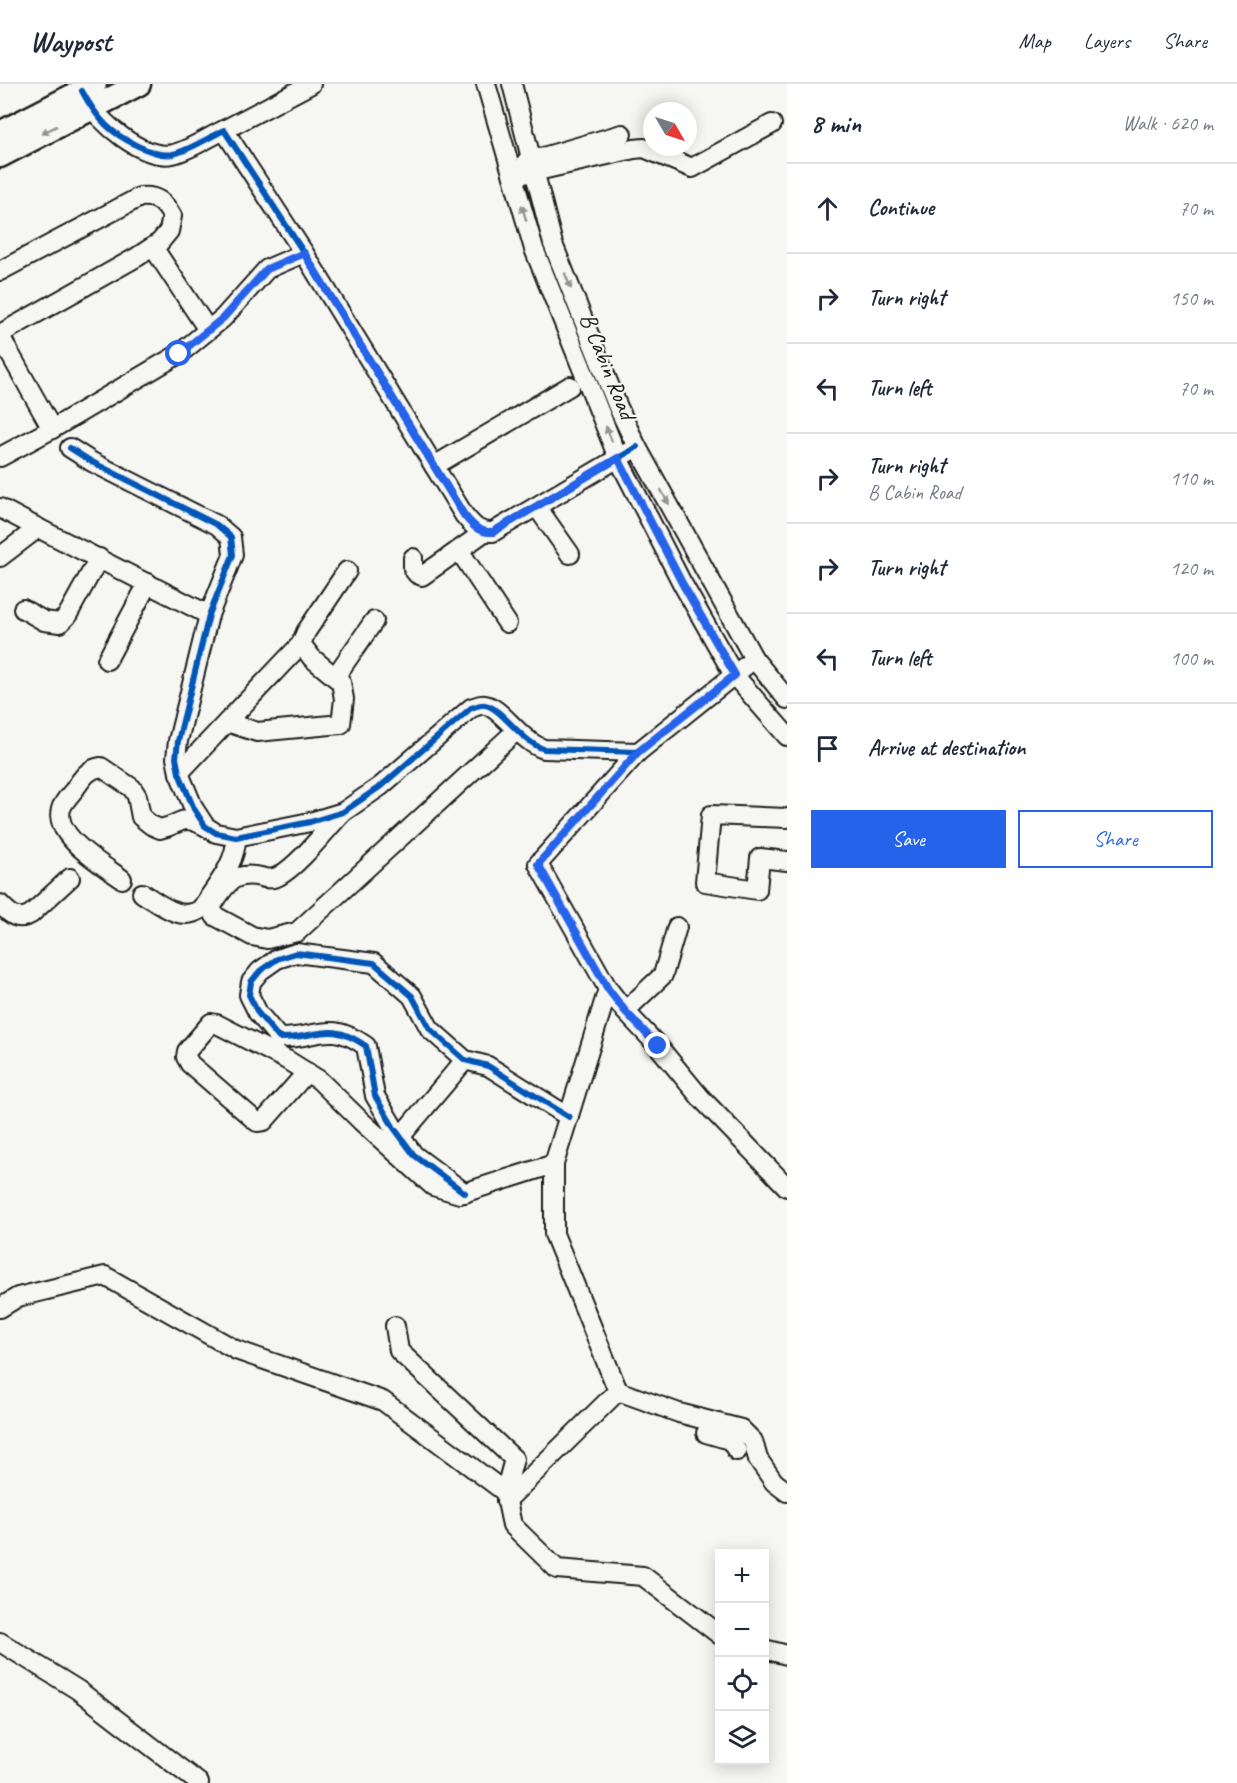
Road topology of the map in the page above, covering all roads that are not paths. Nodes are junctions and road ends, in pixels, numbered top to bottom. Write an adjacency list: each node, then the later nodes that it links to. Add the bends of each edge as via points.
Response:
1 (139, 84): 5 (main road)
2 (311, 84): 7 (street)
3 (486, 84): 12 (street, B Cabin Road)
4 (512, 84): 11 (street)
5 (89, 94): 7 (street, via 108,127 156,153 172,154); 8 (main road); 10 (main road, one-way to 10)
6 (772, 124): 11 (street, via 692,168 644,148)
7 (224, 130): 16 (street)
8 (0, 134)
9 (622, 134): 11 (street)
10 (0, 156)
11 (533, 166): 12 (street); 13 (street)
12 (512, 171): 15 (street, B Cabin Road, one-way to 12)
13 (553, 244): 15 (street); 22 (street, one-way to 22)
14 (153, 247): 17 (street, via 169,231 172,216 158,198 140,197); 18 (street); 19 (street)
15 (534, 249): 25 (street, B Cabin Road, one-way to 15)
16 (304, 253): 18 (street, via 267,269); 26 (street)
17 (0, 271)
18 (208, 330): 21 (street, via 179,354)
19 (0, 335): 21 (street)
20 (570, 386): 26 (street)
21 (52, 429): 24 (street)
22 (637, 447): 25 (street); 43 (street, one-way to 43)
23 (70, 448): 39 (street, via 217,525 231,537 233,555)
24 (0, 457)
25 (618, 458): 27 (street); 45 (street, B Cabin Road)
26 (434, 466): 30 (street, via 464,515)
27 (537, 507): 30 (street, via 493,532); 32 (street)
28 (0, 508): 29 (street)
29 (38, 528): 33 (street); 34 (street)
30 (483, 533): 31 (street)
31 (459, 550): 35 (street, via 422,576 413,569); 41 (street)
32 (570, 554)
33 (0, 556)
34 (99, 558): 37 (street); 38 (street, via 60,623 44,621)
35 (413, 558)
36 (347, 572): 42 (street)
37 (148, 583): 39 (street); 44 (street)
38 (23, 609)
39 (209, 615): 52 (street, via 178,741)
40 (374, 621): 46 (street)
41 (507, 623)
42 (302, 644): 46 (street); 48 (street)
43 (754, 659): 45 (street); 47 (street)
44 (107, 660)
45 (735, 675): 50 (street, B Cabin Road); 51 (street)
46 (335, 677): 48 (street, via 341,682 344,699 341,724 257,732)
47 (787, 699)
48 (227, 722): 52 (street)
49 (516, 731): 51 (street, via 534,746 544,748); 53 (street, via 489,706 471,708 381,786); 53 (street, via 297,932 267,939 252,936 215,916 211,907 235,877 248,874 277,878)
50 (787, 736)
51 (638, 752): 63 (street, via 538,864)
52 (179, 773): 55 (street)
53 (343, 812): 56 (street)
54 (787, 818): 57 (street, via 711,815 705,882 756,890 760,858)
55 (205, 826): 56 (street); 59 (street, via 191,819 160,829 151,825 141,817 132,788 101,767 93,768 61,809 62,823 71,840)
56 (236, 837): 60 (street, via 231,862 194,914 176,913)
57 (787, 861)
58 (70, 878): 61 (street, via 23,919)
59 (122, 879)
60 (142, 893)
61 (0, 904)
62 (677, 927): 64 (street, via 663,975)
63 (608, 989): 64 (street); 67 (street)
64 (625, 1011): 70 (street, via 699,1097)
65 (465, 1060): 67 (street, via 488,1066); 68 (street); 68 (street, via 430,1029 412,996 374,963 296,953 277,959 260,971 251,982 249,994 258,1013 279,1038 333,1031 366,1046 375,1096)
66 (307, 1072): 66 (street, via 264,1121 258,1122 186,1057 211,1023); 71 (street, via 434,1186)
67 (569, 1117): 69 (street)
68 (401, 1136): 71 (street, via 414,1155)
69 (554, 1164): 71 (street); 74 (street, via 554,1234)
70 (787, 1187)
71 (465, 1193)
72 (0, 1308): 78 (street, via 18,1297 105,1276 237,1350 383,1401)
73 (395, 1326): 78 (street, via 399,1351 514,1459)
74 (618, 1390): 75 (street, via 679,1413); 78 (street)
75 (706, 1433): 76 (street, via 730,1440); 77 (street, via 741,1429 753,1441 758,1459 774,1482)
76 (737, 1451)
77 (787, 1492)
78 (506, 1497): 79 (street, via 512,1525 557,1569 643,1576)
79 (715, 1631)
80 (0, 1642): 83 (street, via 78,1690)
81 (769, 1650): 82 (street)
82 (787, 1655)
83 (198, 1783)

